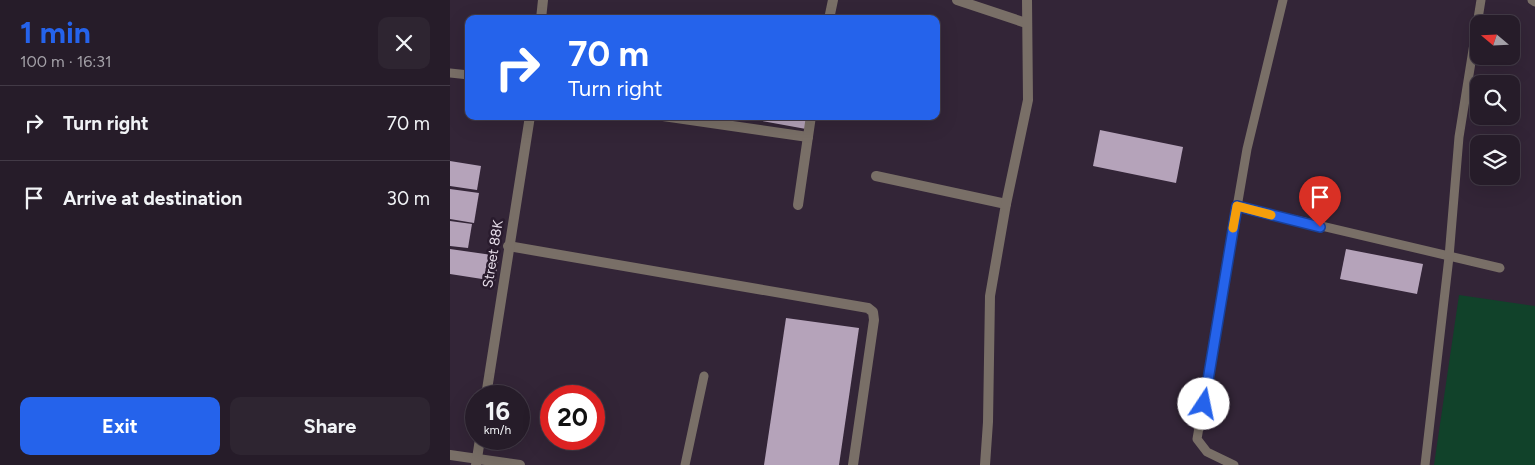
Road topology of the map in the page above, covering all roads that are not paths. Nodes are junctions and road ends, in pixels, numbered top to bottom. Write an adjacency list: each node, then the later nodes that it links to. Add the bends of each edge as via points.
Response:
1 (543, 0): 9 (street)
2 (833, 0): 10 (street)
3 (957, 0): 11 (street)
4 (1027, 0): 11 (street)
5 (1282, 0): 21 (lane, via 1247,148)
6 (1481, 0): 23 (lane, via 1458,137)
7 (1532, 0): 8 (lane)
8 (1535, 2)
9 (541, 15)
10 (830, 15)
11 (1026, 23): 20 (street, via 1028,100)
12 (450, 73): 13 (lane)
13 (465, 75)
14 (529, 120): 22 (street, Street 88K)
15 (691, 120): 17 (street)
16 (811, 120): 17 (street)
17 (808, 137): 19 (street)
18 (876, 176): 20 (street)
19 (798, 204)
20 (1006, 204): 32 (street, via 990,296)
21 (1237, 206): 23 (lane); 33 (lane, via 1197,439 1207,452)
22 (508, 246): 26 (street, Street 88K); 31 (street, via 868,308 874,320)
23 (1449, 257): 24 (lane); 34 (lane)
24 (1500, 268)
25 (704, 376): 30 (lane)
26 (488, 385)
27 (450, 455): 28 (street)
28 (477, 462): 29 (street)
29 (520, 465)
30 (685, 465)
31 (853, 465)
32 (985, 465)
33 (1234, 465)
34 (1425, 465)

